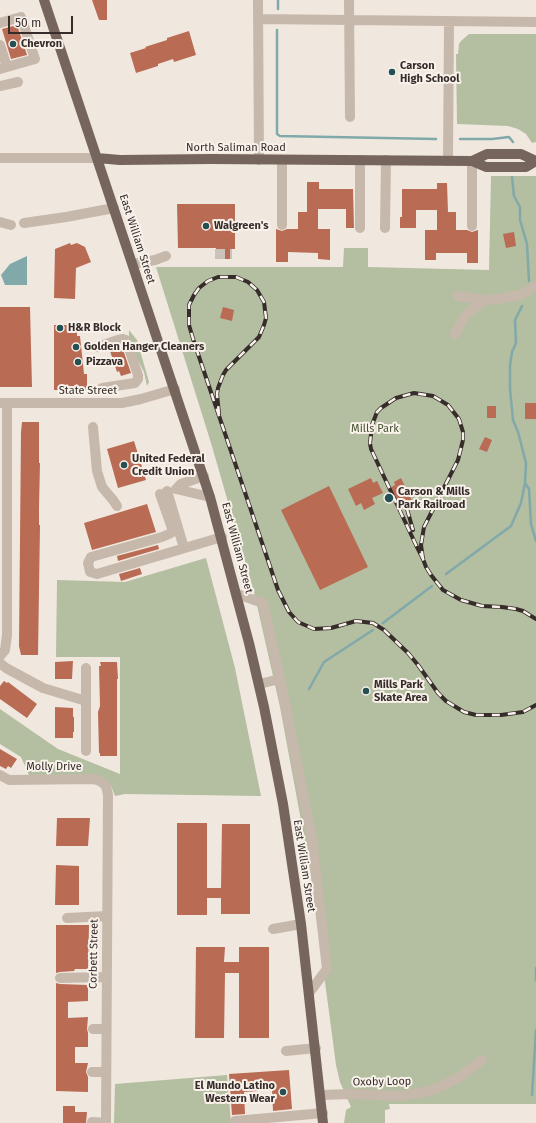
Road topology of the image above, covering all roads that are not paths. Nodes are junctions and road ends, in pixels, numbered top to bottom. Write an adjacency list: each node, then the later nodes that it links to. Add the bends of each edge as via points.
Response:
1 (44, 0): 15 (main road, East William Street)
2 (258, 0): 4 (street)
3 (350, 0): 5 (street)
4 (258, 19): 5 (street); 16 (street)
5 (350, 20): 6 (street); 13 (street)
6 (450, 21): 7 (street); 20 (street)
7 (536, 22)
8 (0, 23): 10 (street, via 21,17 35,59)
9 (0, 45): 10 (street)
10 (4, 68)
11 (18, 82): 12 (street)
12 (0, 86)
13 (350, 117)
14 (0, 158): 15 (street, North Saliman Road)
15 (97, 158): 16 (main road, North Saliman Road); 23 (main road, East William Street)
16 (259, 160): 17 (main road, North Saliman Road)
17 (282, 160): 18 (main road, North Saliman Road); 27 (street)
18 (360, 160): 19 (main road, North Saliman Road); 29 (street)
19 (386, 160): 20 (main road, North Saliman Road); 30 (street)
20 (448, 160): 21 (main road, North Saliman Road)
21 (472, 160): 22 (main road, North Saliman Road, via 487,154 521,154); 28 (street)
22 (536, 161)
23 (114, 208): 25 (street); 32 (main road, East William Street)
24 (0, 222): 26 (street)
25 (24, 223)
26 (11, 225)
27 (282, 225)
28 (472, 226)
29 (360, 228)
30 (386, 228)
31 (166, 256): 32 (street)
32 (133, 264): 39 (main road, East William Street)
33 (536, 286): 35 (street, via 514,297)
34 (458, 296): 35 (street)
35 (485, 300): 36 (street, via 465,316)
36 (455, 334)
37 (97, 347): 38 (street, via 123,338 126,340 138,375 136,383)
38 (102, 388)
39 (175, 389): 40 (street, State Street, via 122,403); 43 (main road, East William Street)
40 (4, 403): 42 (street)
41 (93, 427): 45 (street, via 97,471 102,487)
42 (3, 456): 46 (street)
43 (204, 476): 44 (main road, East William Street); 44 (street, via 181,484 176,489)
44 (210, 497): 47 (main road, East William Street)
45 (117, 506)
46 (3, 523): 50 (street, via 7,634 5,650)
47 (222, 537): 48 (street); 49 (main road, East William Street)
48 (184, 548): 48 (street, via 97,574 90,572 88,563 91,557 172,532 163,493)
49 (237, 594): 53 (street, via 263,603); 54 (main road, East William Street)
50 (0, 656)
51 (0, 663): 55 (street, via 43,688)
52 (86, 668): 55 (street)
53 (280, 679): 54 (street); 65 (street, via 312,839 327,969)
54 (259, 684): 61 (main road, East William Street, via 283,804)
55 (86, 701): 56 (street)
56 (86, 751)
57 (0, 775): 58 (street, Molly Drive, via 9,780 94,779)
58 (106, 786): 59 (street, Corbett Street)
59 (107, 916): 60 (street); 63 (street, Corbett Street)
60 (67, 918)
61 (301, 924): 62 (street); 65 (main road, East William Street)
62 (273, 929)
63 (106, 977): 64 (street); 67 (street, Corbett Street)
64 (60, 978)
65 (309, 993): 68 (main road, East William Street)
66 (93, 1029): 67 (street)
67 (106, 1029): 72 (street, Corbett Street)
68 (316, 1048): 69 (street); 73 (main road, East William Street)
69 (286, 1051)
70 (482, 1060): 73 (street, Oxoby Loop, via 458,1078 426,1092 399,1096)
71 (92, 1072): 72 (street)
72 (106, 1072): 77 (street, Corbett Street)
73 (321, 1095): 74 (main road, East William Street)
74 (323, 1118): 75 (street)
75 (235, 1120)
76 (92, 1122): 77 (street)
77 (106, 1123)

